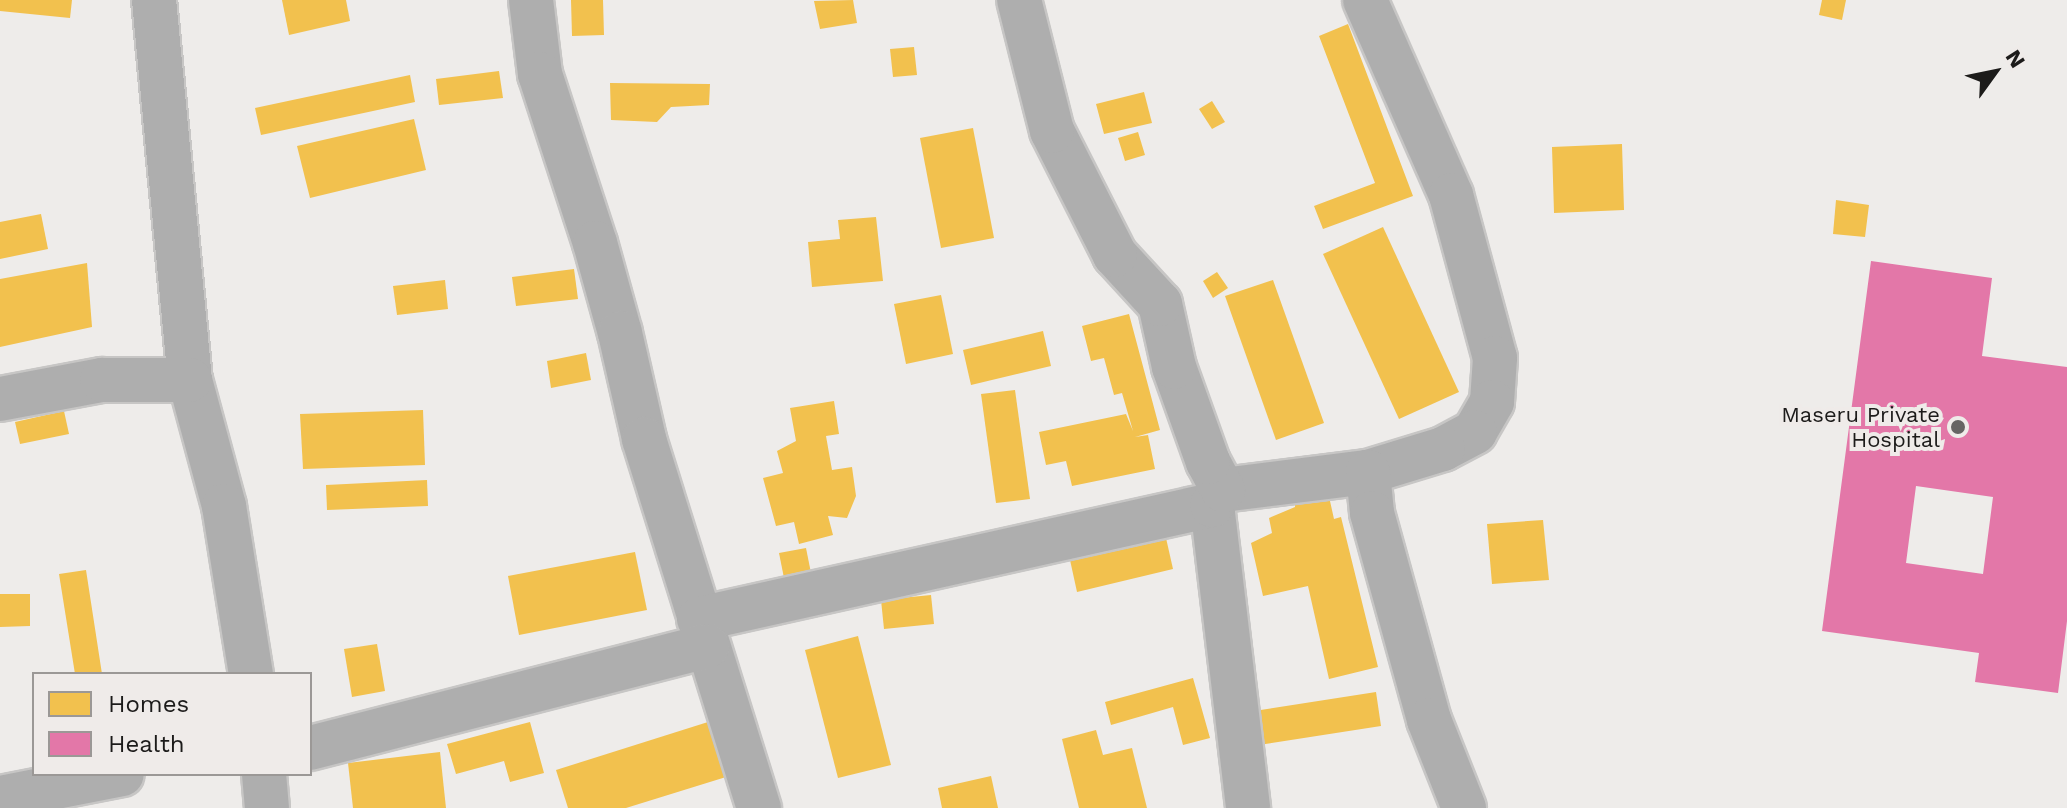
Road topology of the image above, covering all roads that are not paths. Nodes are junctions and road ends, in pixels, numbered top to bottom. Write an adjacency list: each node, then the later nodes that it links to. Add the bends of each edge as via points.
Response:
1 (154, 0): 5 (street)
2 (531, 0): 9 (street, via 540,74 595,243 644,439)
3 (1019, 0): 8 (street, via 1052,131 1115,255 1160,304 1174,367)
4 (1365, 0): 7 (street, via 1451,195 1495,358 1492,402 1475,432 1443,449)
5 (190, 380): 6 (street, via 102,380); 10 (street, via 224,506)
6 (0, 399)
7 (1368, 472): 8 (street); 18 (street, via 1372,513 1429,720)
8 (1218, 498): 9 (street); 17 (street)
9 (703, 632): 11 (street); 16 (street)
10 (251, 672)
11 (312, 747)
12 (112, 776): 14 (street)
13 (264, 776): 15 (street)
14 (0, 798)
15 (267, 808)
16 (759, 808)
17 (1248, 808)
18 (1464, 808)

